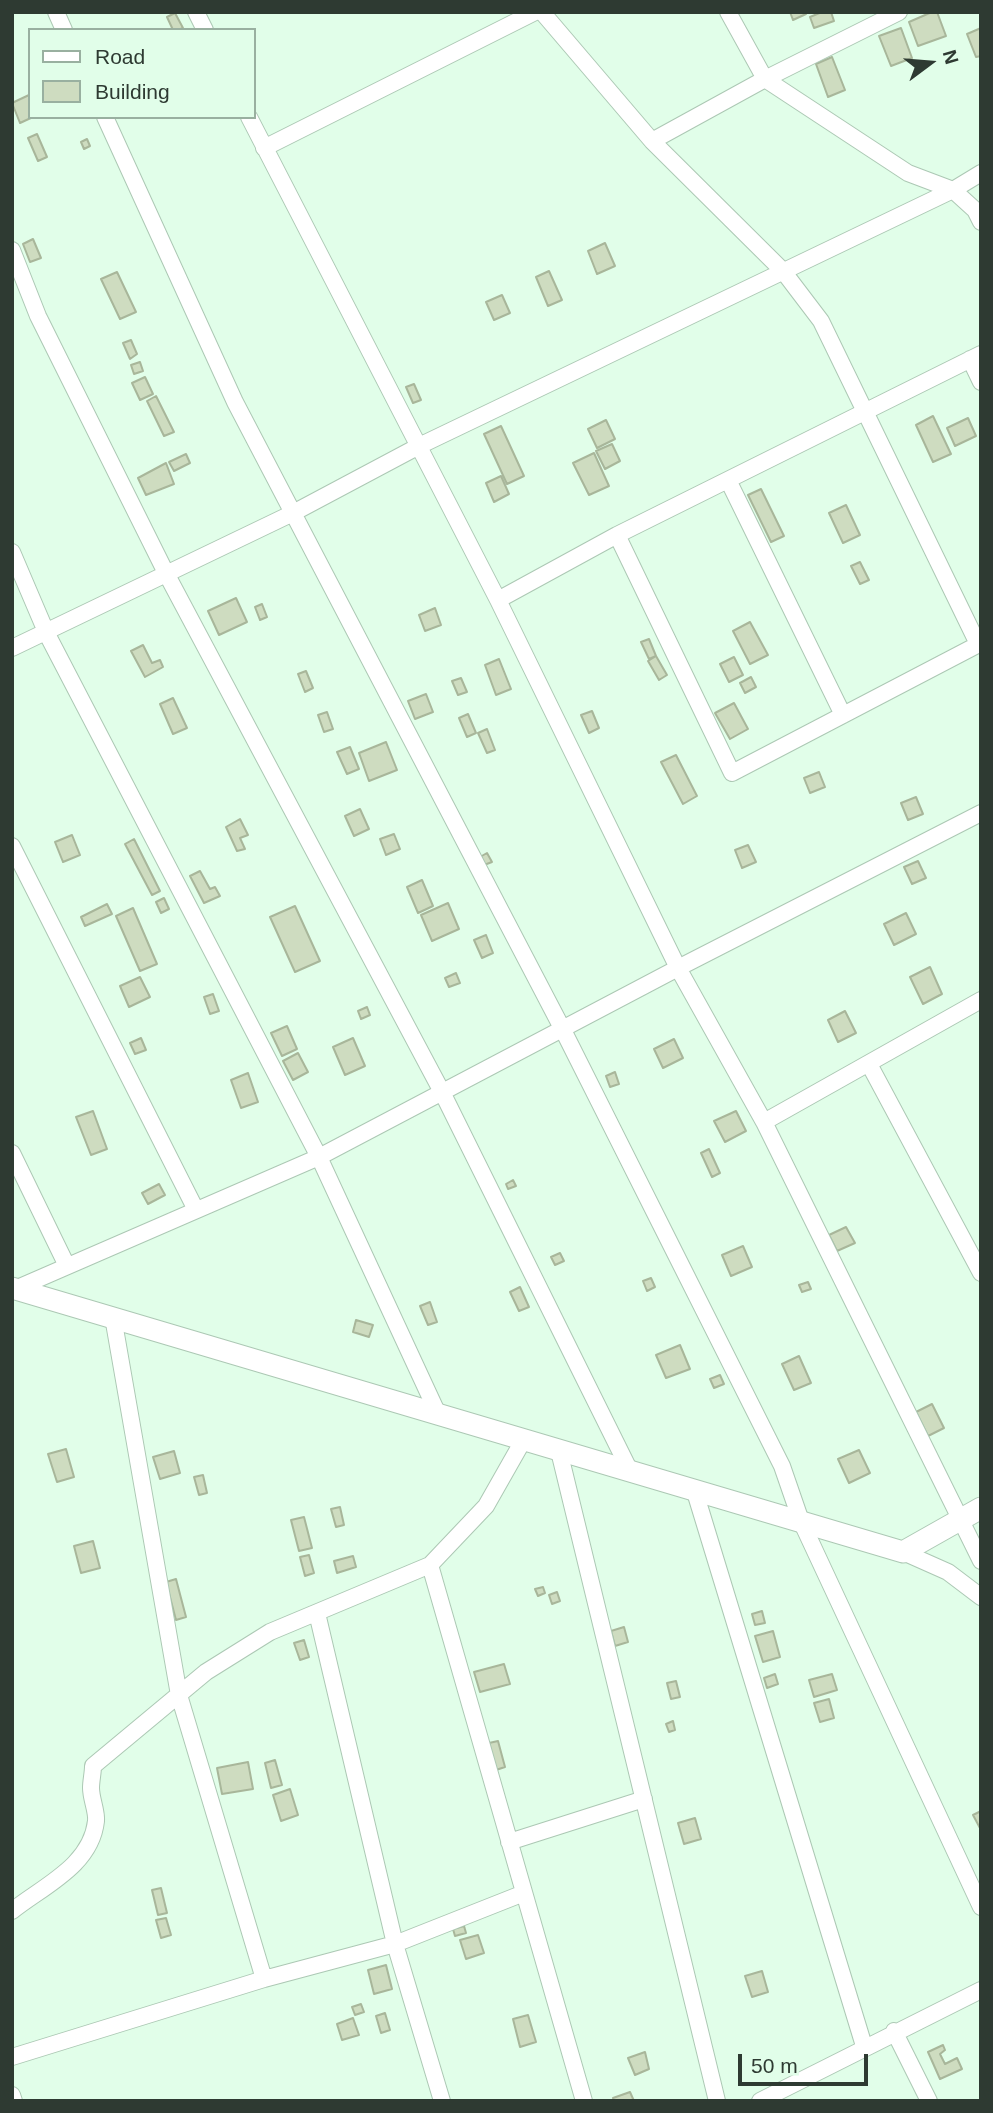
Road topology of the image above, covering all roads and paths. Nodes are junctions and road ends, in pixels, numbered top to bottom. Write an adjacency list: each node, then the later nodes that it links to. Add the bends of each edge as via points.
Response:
1 (56, 12): 7 (street)
2 (196, 12): 8 (street)
3 (536, 12): 13 (street)
4 (542, 12): 12 (street)
5 (728, 12): 9 (street)
6 (899, 12): 9 (street)
7 (63, 28)
8 (204, 28)
9 (765, 79): 12 (street); 15 (street, via 908,173)
10 (106, 119): 24 (street, via 234,402)
11 (249, 119): 13 (street)
12 (652, 141): 18 (street)
13 (264, 148): 22 (street)
14 (981, 173): 15 (street)
15 (953, 190): 16 (street); 18 (street)
16 (981, 222)
17 (12, 250): 27 (street, via 38,316)
18 (783, 271): 21 (street, via 821,321); 22 (street)
19 (975, 357): 20 (street); 21 (street)
20 (981, 382)
21 (866, 411): 23 (street); 30 (street)
22 (419, 446): 24 (street); 28 (street)
23 (728, 480): 25 (street); 32 (street)
24 (293, 513): 27 (street); 37 (street)
25 (617, 535): 28 (street); 32 (street, via 732,773)
26 (12, 552): 29 (street)
27 (167, 575): 29 (street); 39 (street)
28 (498, 600): 35 (street)
29 (47, 634): 31 (street); 42 (street)
30 (980, 644): 32 (street)
31 (12, 648)
32 (843, 715)
33 (981, 813): 35 (street)
34 (12, 846): 43 (street)
35 (678, 968): 37 (street); 40 (street)
36 (981, 1000): 38 (street)
37 (563, 1030): 39 (street); 55 (street, via 782,1466)
38 (869, 1064): 40 (street); 45 (street)
39 (442, 1092): 42 (street); 51 (street)
40 (764, 1122): 54 (street)
41 (12, 1153): 44 (street)
42 (319, 1157): 43 (street); 48 (street)
43 (196, 1210): 44 (street)
44 (67, 1266): 46 (street)
45 (981, 1273)
46 (14, 1288): 47 (street)
47 (113, 1317): 48 (street); 61 (street)
48 (438, 1414): 49 (street)
49 (524, 1439): 50 (street); 58 (street, via 486,1506)
50 (559, 1451): 51 (street); 62 (street)
51 (629, 1469): 52 (street)
52 (695, 1492): 55 (street); 71 (street)
53 (981, 1507): 54 (street)
54 (960, 1518): 56 (street); 57 (street)
55 (801, 1521): 56 (street); 65 (street)
56 (903, 1552): 59 (street, via 948,1572)
57 (981, 1561)
58 (430, 1565): 60 (street); 63 (street)
59 (981, 1597)
60 (317, 1613): 61 (street, via 270,1632 206,1672); 67 (street)
61 (179, 1695): 66 (street, via 93,1766 96,1820 89,1846 72,1868); 68 (street)
62 (644, 1799): 63 (street); 77 (street)
63 (509, 1842): 64 (street)
64 (524, 1893): 67 (street); 76 (street)
65 (981, 1908)
66 (12, 1912)
67 (396, 1944): 68 (street); 75 (street)
68 (264, 1979): 72 (street)
69 (981, 1990): 70 (street)
70 (894, 2031): 71 (street); 79 (street)
71 (864, 2046): 78 (street)
72 (12, 2057)
73 (12, 2095): 74 (street)
74 (14, 2101)
75 (442, 2101)
76 (583, 2101)
77 (717, 2101)
78 (760, 2101)
79 (929, 2101)

